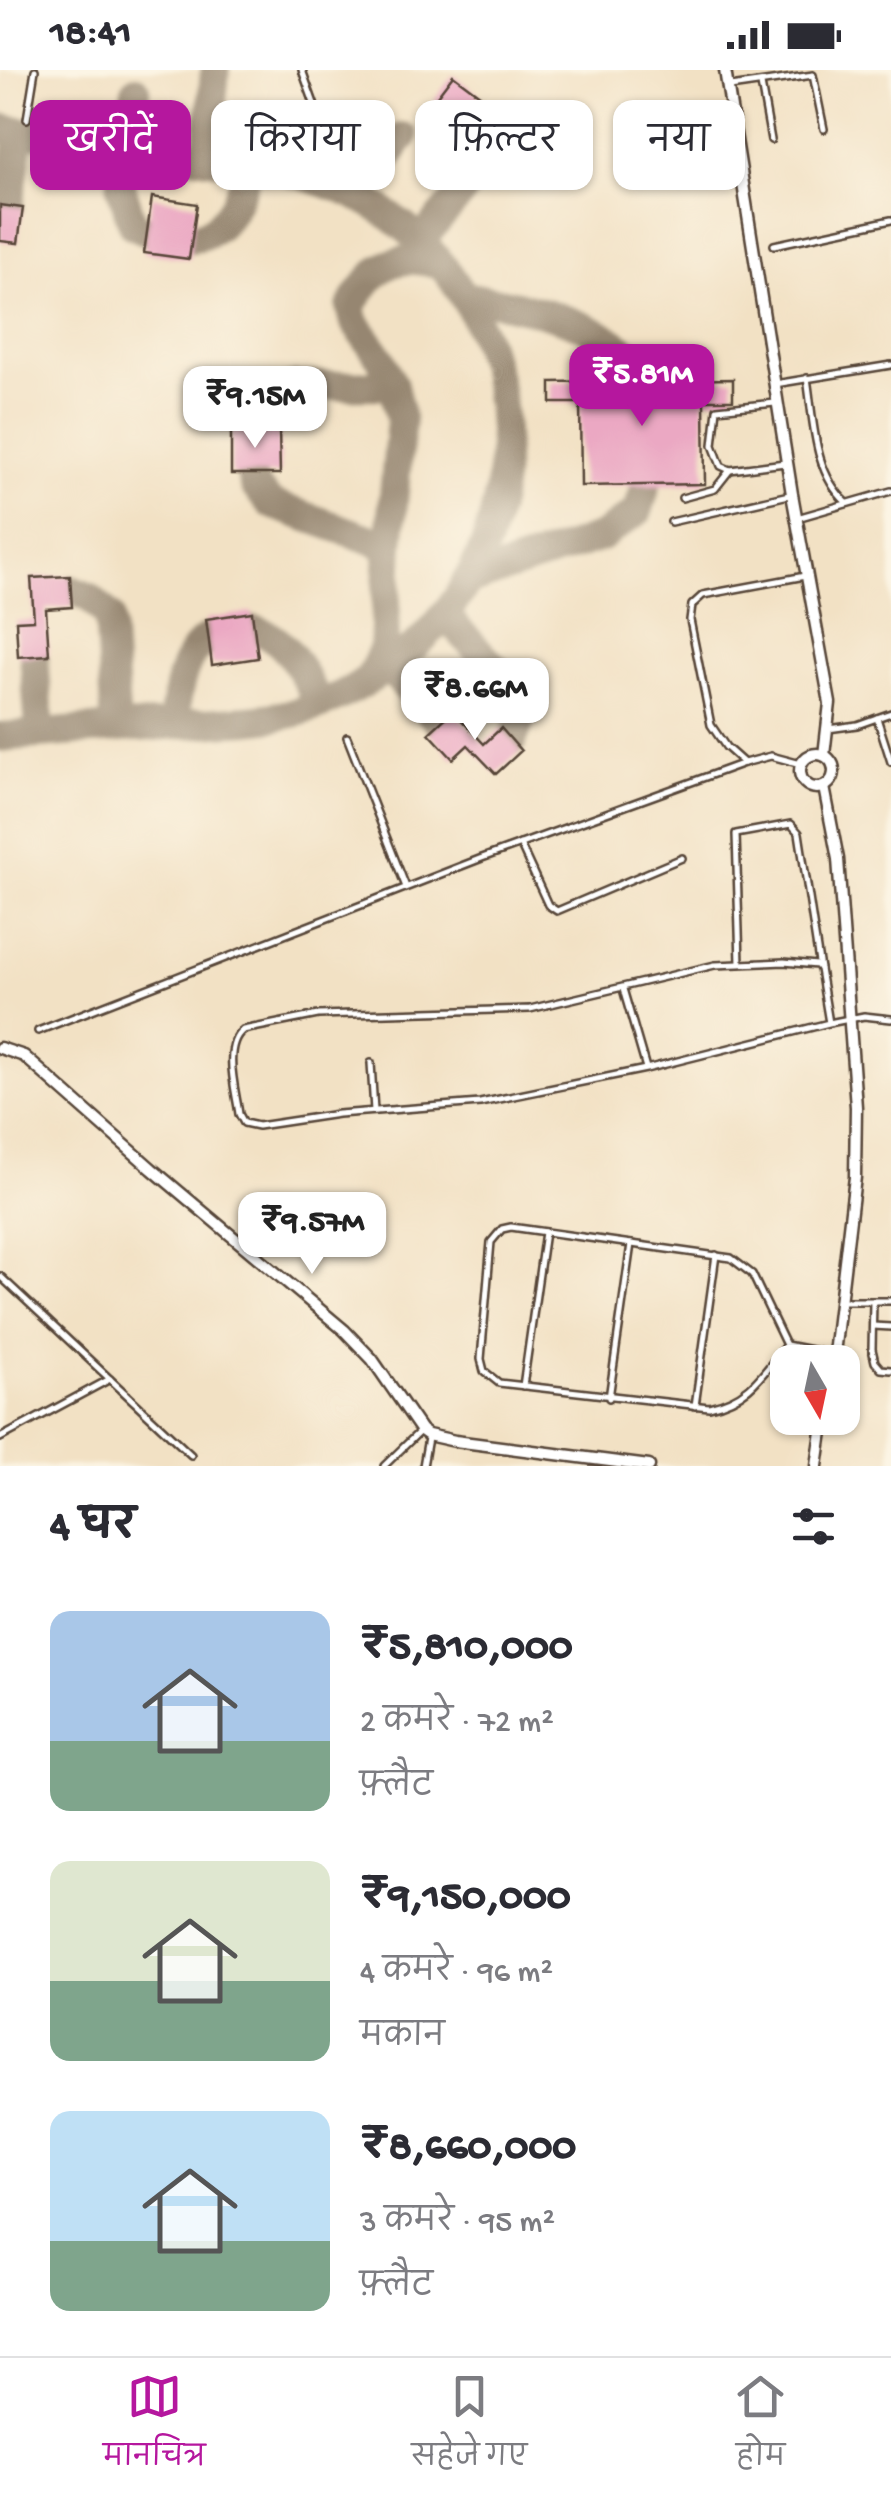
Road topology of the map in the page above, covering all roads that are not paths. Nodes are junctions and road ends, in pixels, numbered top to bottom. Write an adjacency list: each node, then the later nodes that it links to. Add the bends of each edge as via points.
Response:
1 (35, 70): 7 (lane)
2 (302, 70): 6 (lane)
3 (724, 70): 5 (street)
4 (760, 83): 5 (lane); 8 (lane, via 813,75); 9 (lane)
5 (727, 88): 14 (street)
6 (313, 100)
7 (28, 119)
8 (824, 129)
9 (771, 140)
10 (891, 220): 11 (lane)
11 (774, 244)
12 (891, 365): 13 (lane)
13 (807, 378): 14 (lane); 21 (lane, via 823,473)
14 (775, 384): 15 (street)
15 (777, 403): 16 (street); 17 (lane, via 717,409 716,457)
16 (788, 463): 17 (lane); 19 (street)
17 (730, 470): 20 (lane, via 715,489)
18 (891, 492): 21 (lane)
19 (792, 494): 22 (street); 23 (lane)
20 (682, 498)
21 (847, 503): 22 (lane)
22 (797, 518): 24 (street)
23 (671, 522)
24 (808, 576): 27 (street, via 830,703); 31 (lane, via 702,594 692,605 711,725)
25 (891, 713): 26 (lane)
26 (877, 718): 27 (lane); 30 (lane)
27 (828, 729): 29 (street)
28 (347, 738): 36 (lane)
29 (824, 755): 32 (street); 33 (street, via 835,771)
30 (891, 762)
31 (744, 763): 32 (lane, via 771,756); 34 (lane)
32 (801, 764): 33 (street, via 805,784)
33 (824, 787): 40 (street, via 838,858)
34 (520, 844): 35 (lane, via 554,910); 36 (lane)
35 (682, 858)
36 (406, 887): 43 (lane)
37 (740, 963): 38 (lane); 38 (lane, via 736,834 791,824 799,833); 39 (lane)
38 (820, 969): 42 (lane)
39 (624, 989): 46 (lane); 47 (lane, via 530,1008 318,1015 236,1036 239,1114 249,1126)
40 (849, 1018): 41 (lane); 42 (lane); 52 (street, via 855,1152)
41 (891, 1020)
42 (829, 1023): 46 (lane)
43 (38, 1031)
44 (0, 1048): 65 (street, via 24,1056 344,1330)
45 (371, 1063): 47 (lane)
46 (646, 1069): 47 (lane, via 480,1103)
47 (374, 1111)
48 (545, 1232): 49 (lane); 62 (lane); 62 (lane, via 502,1229 491,1242 481,1359 499,1383)
49 (631, 1244): 50 (lane); 63 (lane)
50 (716, 1256): 57 (lane, via 752,1274); 64 (lane)
51 (0, 1276): 61 (lane)
52 (840, 1301): 53 (lane); 58 (street)
53 (873, 1301): 54 (lane); 55 (lane)
54 (891, 1302)
55 (873, 1326): 56 (lane); 60 (lane, via 874,1362)
56 (891, 1326)
57 (786, 1345)
58 (835, 1345)
59 (770, 1365): 64 (lane, via 738,1398)
60 (891, 1370)
61 (110, 1379): 67 (lane); 68 (lane)
62 (523, 1386): 63 (lane)
63 (610, 1398): 64 (lane)
64 (695, 1406)
65 (425, 1432): 69 (lane); 70 (lane); 71 (street, via 455,1442)
66 (821, 1435): 72 (street)
67 (0, 1438)
68 (190, 1455)
69 (384, 1466)
70 (423, 1466)
71 (649, 1466)
72 (816, 1466)

